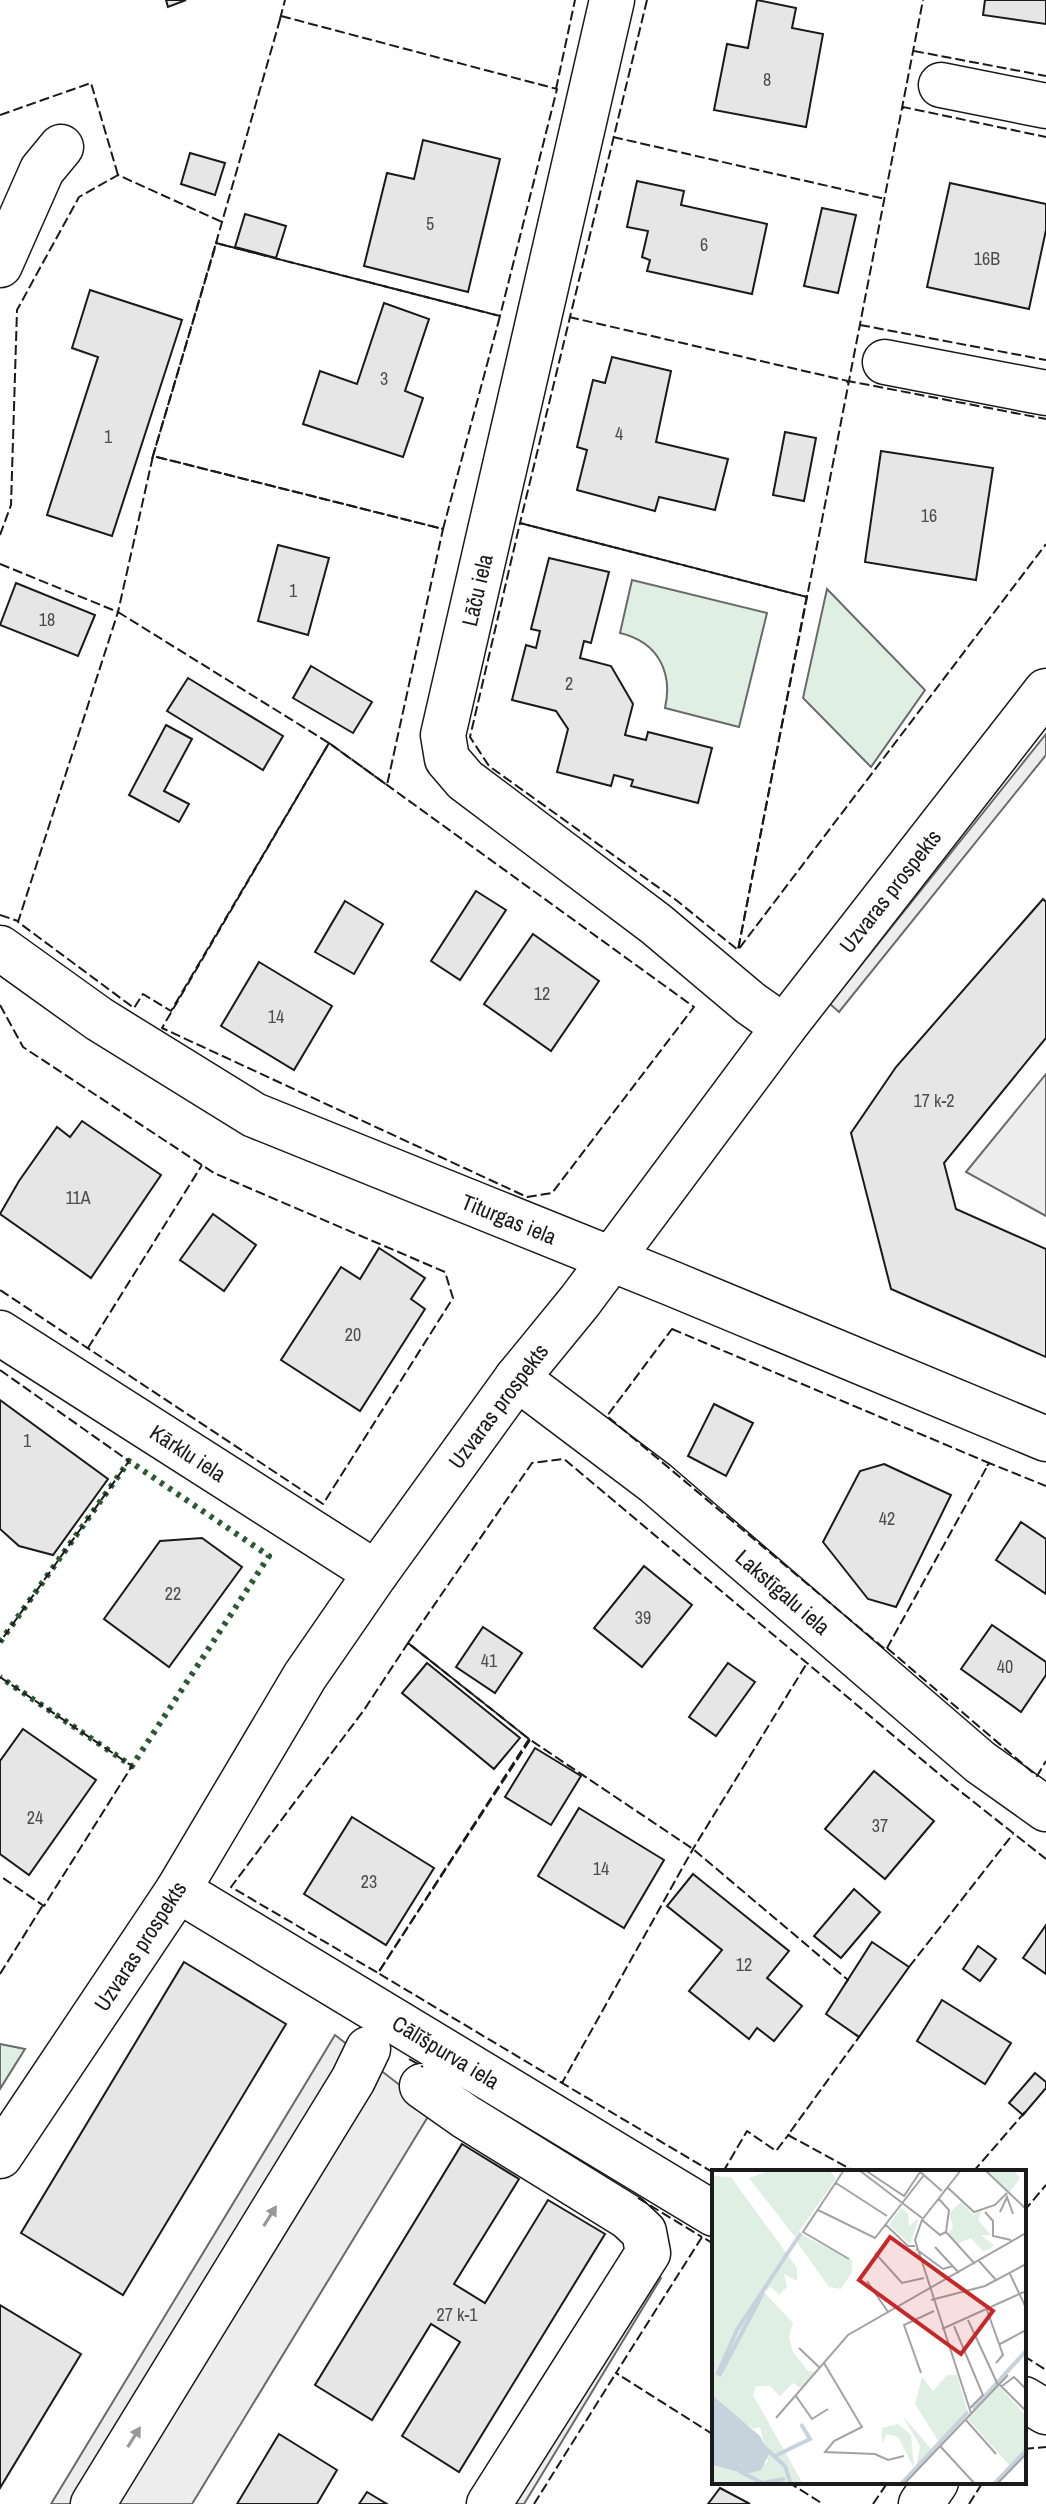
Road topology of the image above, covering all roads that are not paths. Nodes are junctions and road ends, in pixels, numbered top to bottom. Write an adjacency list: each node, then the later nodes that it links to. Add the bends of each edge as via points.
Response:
1 (612, 0): 10 (street, Lāču iela, via 443,735 447,759 465,780)
2 (941, 85): 3 (street)
3 (1046, 106)
4 (61, 147): 5 (street, via 42,170)
5 (0, 265)
6 (885, 362): 7 (street)
7 (1046, 393)
8 (1046, 691): 10 (street, Uzvaras prospekts)
9 (0, 948): 11 (street, Titurgas iela, via 99,1019 254,1115)
10 (784, 1027): 11 (street, Uzvaras prospekts)
11 (611, 1259): 13 (street, Uzvaras prospekts); 14 (street, Titurgas iela)
12 (0, 1333): 15 (street, Kārklu iela)
13 (517, 1378): 15 (street, Uzvaras prospekts); 16 (street, Lakstīgalu iela, via 656,1483 980,1762)
14 (1046, 1439)
15 (376, 1573): 17 (street, Uzvaras prospekts, via 305,1676)
16 (1046, 1809)
17 (178, 1890): 20 (street, Uzvaras prospekts); 21 (street, Cālīšpurva iela)
18 (368, 2049): 25 (street, one-way to 18)
19 (422, 2086): 26 (street, via 628,2217 644,2232 648,2253)
20 (0, 2156)
21 (712, 2213)
22 (1026, 2400): 23 (street)
23 (1046, 2412)
24 (935, 2484): 27 (street)
25 (93, 2504)
26 (489, 2504)
27 (921, 2504)

